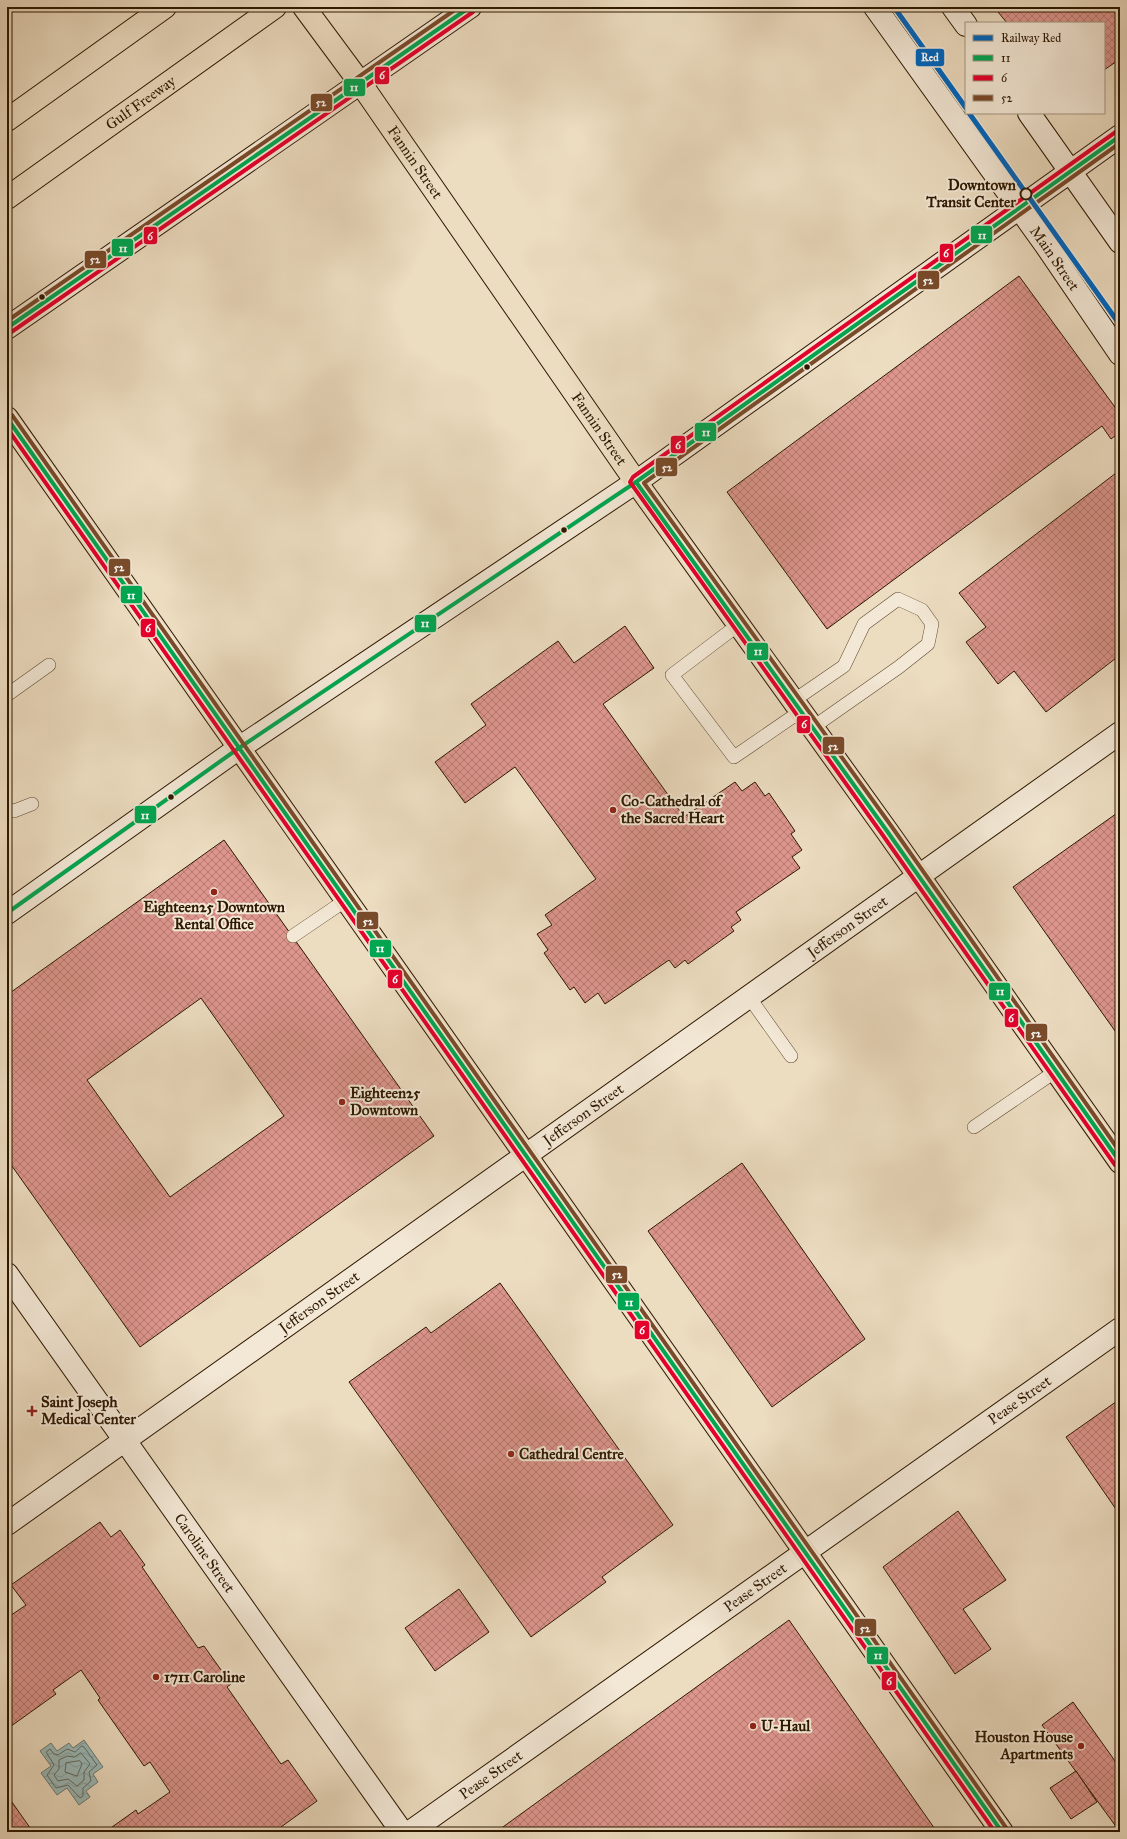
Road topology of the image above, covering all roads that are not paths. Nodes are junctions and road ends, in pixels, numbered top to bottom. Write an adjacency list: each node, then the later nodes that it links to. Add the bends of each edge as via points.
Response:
1 (165, 7): 10 (main road)
2 (275, 7): 13 (main road, Gulf Freeway)
3 (304, 7): 8 (main road, Fannin Street)
4 (470, 7): 8 (street)
5 (875, 7): 14 (street, Main Street)
6 (953, 7): 7 (street)
7 (965, 24)
8 (361, 84): 16 (street); 19 (main road, Fannin Street)
9 (1031, 114): 12 (street)
10 (7, 120)
11 (1120, 136): 12 (street)
12 (1070, 171): 14 (street); 15 (street)
13 (7, 198)
14 (1018, 207): 17 (street, Main Street); 19 (street)
15 (1120, 242)
16 (7, 328)
17 (1120, 354)
18 (7, 418): 25 (main road)
19 (636, 482): 20 (main road, Fannin Street); 25 (street)
20 (738, 625): 23 (main road, Fannin Street); 23 (lane, via 672,674 734,757)
21 (49, 665): 22 (lane)
22 (7, 695)
23 (802, 713): 23 (lane, via 899,667 928,644 932,624 922,610 898,600 864,624 844,666); 28 (main road, Fannin Street)
24 (1120, 733): 28 (street, Jefferson Street)
25 (239, 748): 29 (main road); 30 (street)
26 (32, 804): 27 (lane, via 14,811)
27 (7, 810)
28 (919, 876): 32 (street, Jefferson Street); 34 (main road, Fannin Street)
29 (346, 900): 31 (lane); 36 (main road)
30 (7, 913)
31 (293, 936)
32 (748, 997): 33 (lane); 36 (street, Jefferson Street)
33 (791, 1056)
34 (1056, 1071): 35 (lane); 37 (main road, Fannin Street)
35 (974, 1127)
36 (526, 1156): 40 (street, Jefferson Street); 42 (main road)
37 (1120, 1162)
38 (7, 1274): 40 (street, Caroline Street)
39 (1120, 1329): 42 (street, Pease Street)
40 (124, 1441): 41 (street, Jefferson Street); 43 (street, Caroline Street)
41 (7, 1524)
42 (805, 1552): 44 (street, Pease Street); 45 (main road)
43 (402, 1832)
44 (410, 1832)
45 (1002, 1832)

